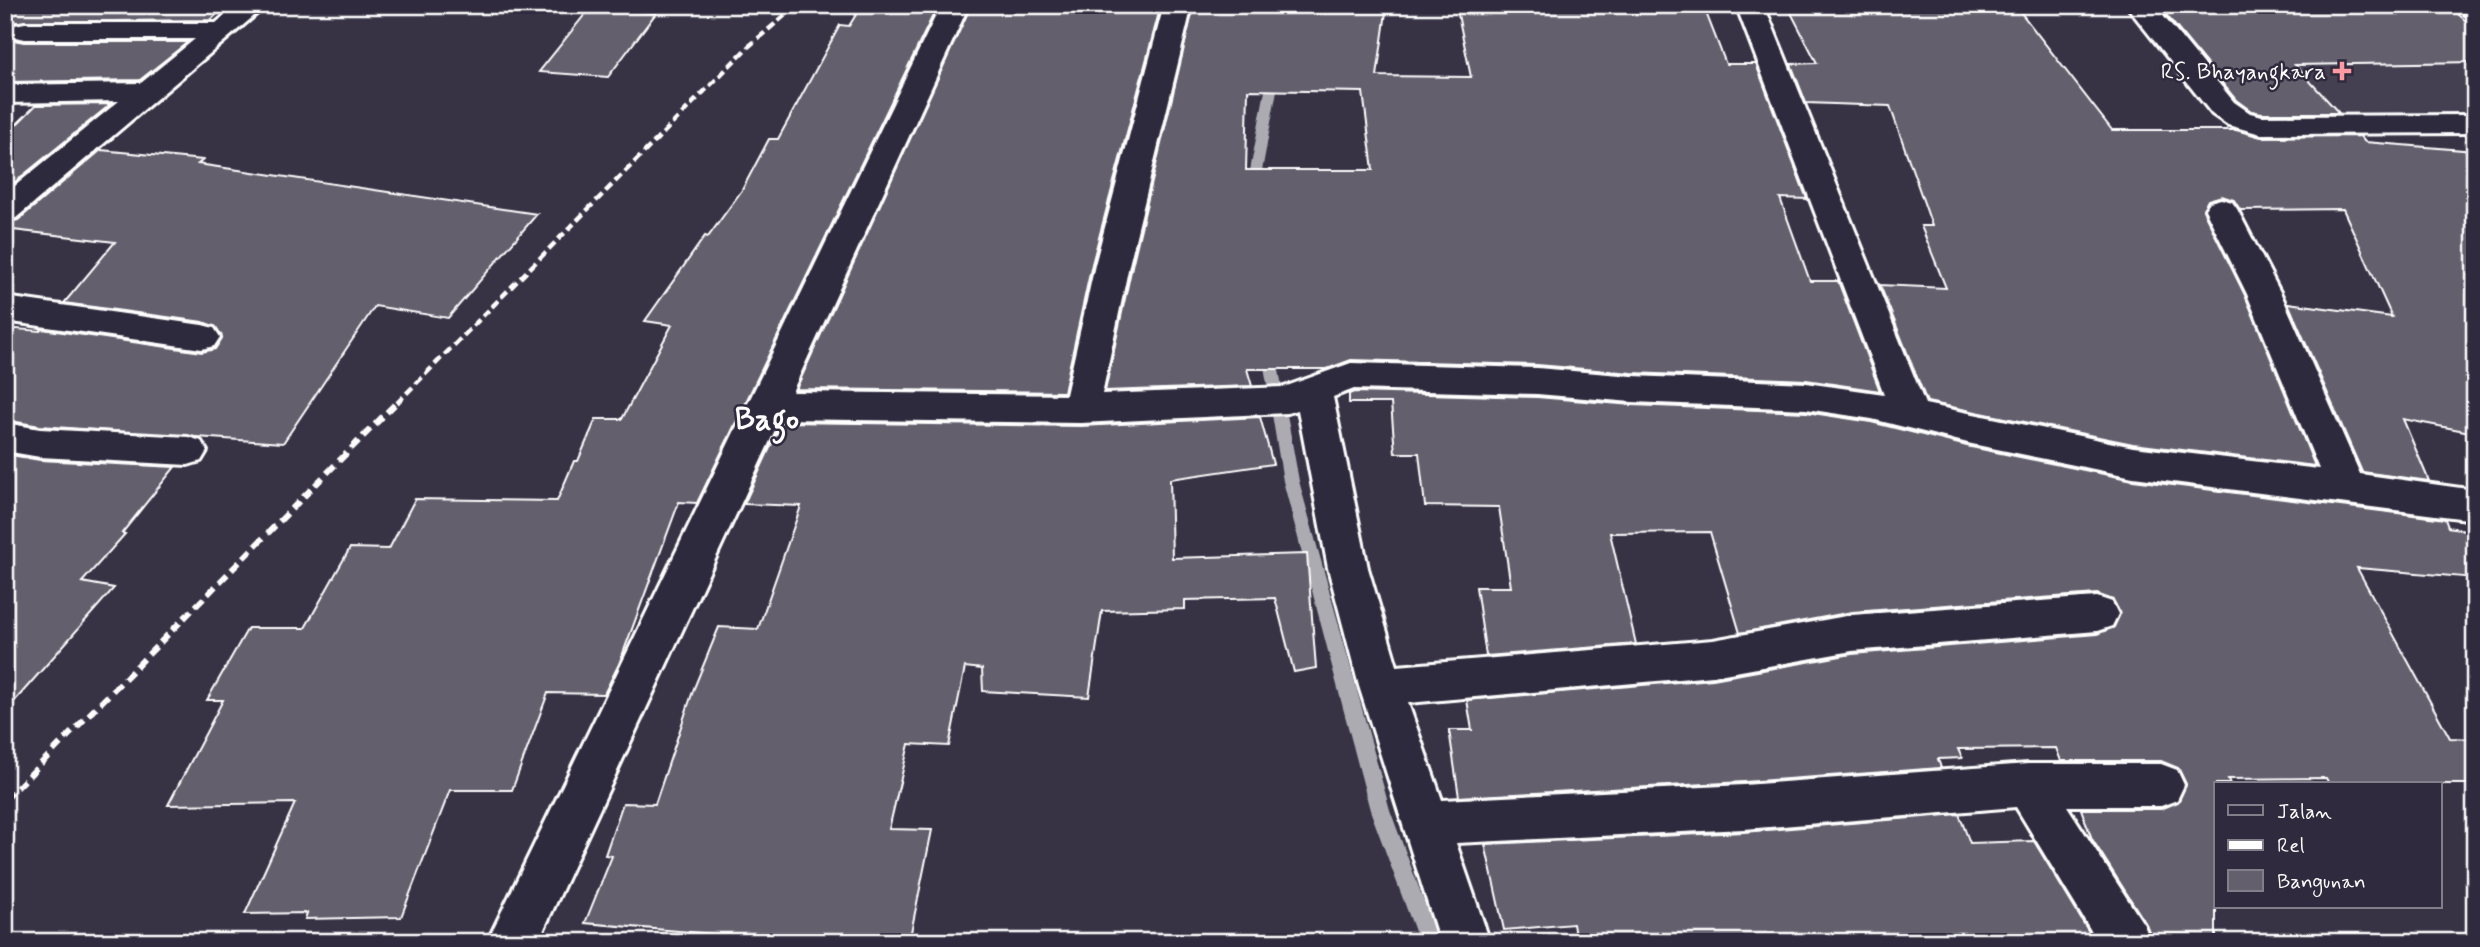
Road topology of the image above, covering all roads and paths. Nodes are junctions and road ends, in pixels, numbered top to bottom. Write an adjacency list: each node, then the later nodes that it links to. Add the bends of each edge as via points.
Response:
1 (254, 5): 7 (street)
2 (955, 5): 16 (street)
3 (1178, 5): 17 (street)
4 (1750, 5): 18 (street)
5 (2139, 5): 10 (street, via 2223,108 2250,123)
6 (25, 31): 7 (street)
7 (223, 31): 8 (street)
8 (150, 92): 9 (street); 12 (street)
9 (5, 94)
10 (2475, 124)
11 (2221, 209): 21 (street, via 2264,294)
12 (5, 211)
13 (12, 317): 14 (street)
14 (202, 337)
15 (1284, 397): 17 (street); 18 (street, via 1351,376 1537,381 1632,390 1806,396); 24 (street, via 1348,568)
16 (768, 405): 17 (street); 28 (street)
17 (1081, 409)
18 (1910, 414): 21 (street, via 2179,470)
19 (5, 437): 20 (street)
20 (188, 451)
21 (2346, 487): 22 (street)
22 (2475, 505)
23 (2097, 614): 24 (street, via 1852,633 1713,657)
24 (1381, 687): 27 (street)
25 (2028, 785): 26 (street); 27 (street, via 1744,807); 30 (street)
26 (2161, 785)
27 (1425, 823): 29 (street)
28 (512, 942)
29 (1465, 942)
30 (2126, 942)

